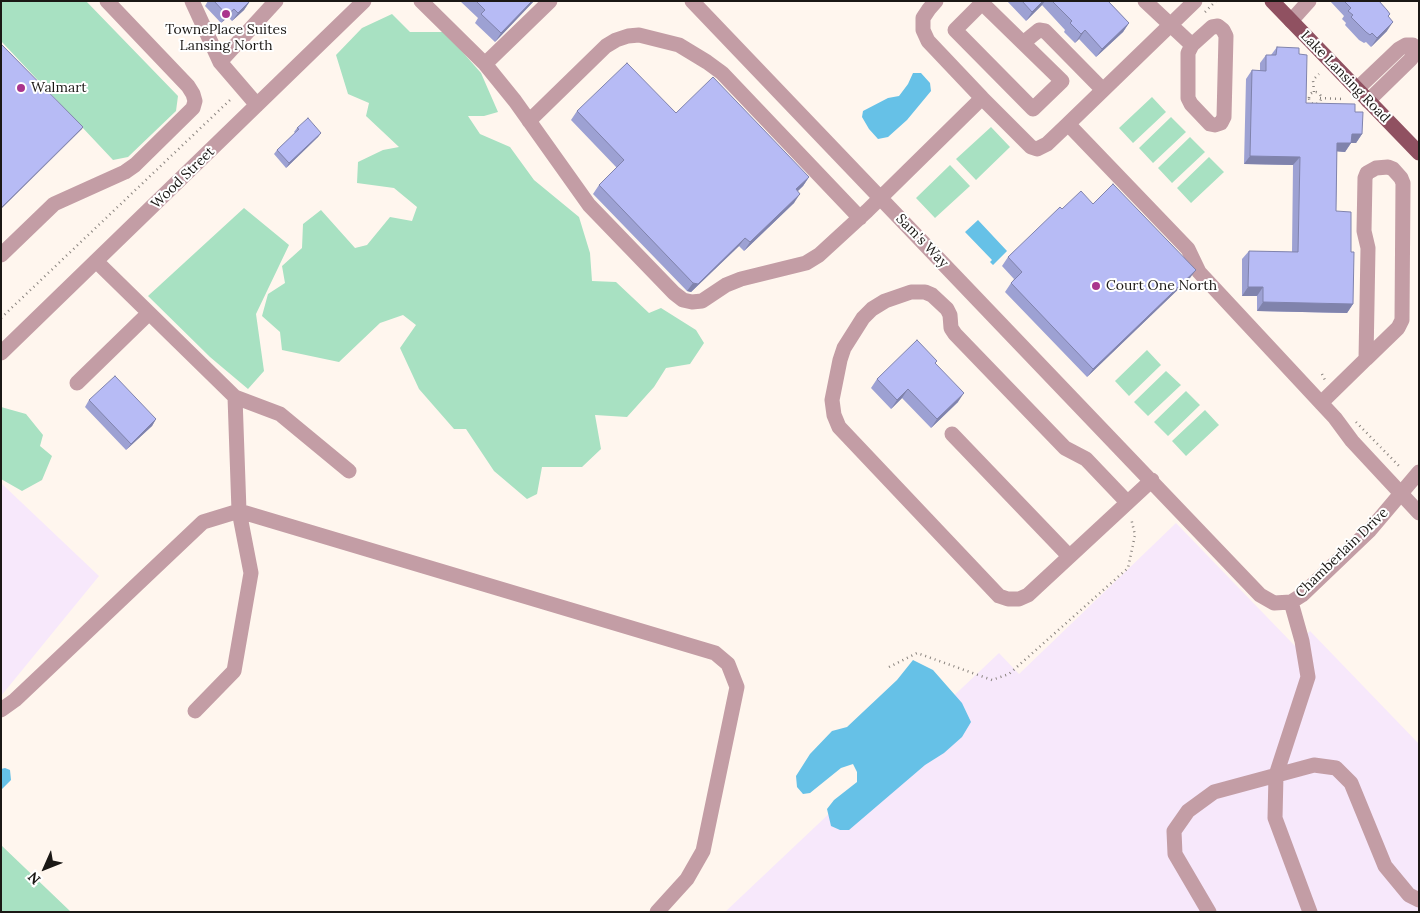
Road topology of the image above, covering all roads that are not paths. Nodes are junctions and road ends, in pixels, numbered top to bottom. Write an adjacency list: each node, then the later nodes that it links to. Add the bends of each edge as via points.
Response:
1 (107, 1): 33 (street, via 188,86 195,101 193,108 135,165 54,204)
2 (192, 1): 19 (street)
3 (276, 1): 19 (street)
4 (364, 1): 27 (street, Wood Street)
5 (421, 1): 20 (street)
6 (550, 1): 20 (street)
7 (692, 1): 31 (street, Sam's Way)
8 (936, 1): 25 (street, via 923,18 923,30 928,41)
9 (1145, 1): 15 (street)
10 (1195, 1): 15 (street)
11 (1272, 1): 14 (main road, Lake Lansing Road)
12 (1309, 1): 14 (street)
13 (981, 2): 17 (street); 22 (street, via 955,30 1033,109)
14 (1291, 20): 23 (main road, Lake Lansing Road)
15 (1171, 25): 18 (street); 24 (street)
16 (1416, 42): 23 (street, via 1399,48); 26 (street, via 1410,59)
17 (1023, 43): 21 (street, via 1039,30 1045,31); 22 (street)
18 (1192, 45): 18 (street, via 1188,53 1188,98 1210,124 1215,125 1224,118 1226,36 1218,26 1212,27)
19 (220, 62): 27 (street)
20 (485, 64): 28 (street)
21 (1079, 65): 22 (street); 24 (street)
22 (1062, 81)
23 (1357, 89): 26 (main road, Lake Lansing Road)
24 (1103, 90): 29 (street)
25 (982, 98): 29 (street, via 1031,147 1037,149); 31 (street)
26 (1368, 100): 30 (main road, Lake Lansing Road)
27 (257, 106): 34 (street, Wood Street)
28 (529, 121): 32 (street, via 616,40 639,35 679,45 722,74); 32 (street, via 589,205 683,300 702,300 741,279 806,263)
29 (1068, 124): 40 (street, via 1188,249 1198,272)
30 (1419, 153)
31 (881, 198): 32 (street); 44 (street, Sam's Way)
32 (860, 218)
33 (1, 255)
34 (97, 262): 35 (street); 36 (street, Wood Street)
35 (150, 313): 38 (street); 39 (street)
36 (1, 353)
37 (1366, 359): 37 (street, via 1368,248 1364,231 1365,178 1376,168 1388,167 1402,178 1403,183 1402,320); 40 (street)
38 (77, 383)
39 (235, 397): 42 (street, via 280,414); 47 (street)
40 (1327, 398): 45 (street, via 1352,440)
41 (952, 434): 49 (street)
42 (349, 471)
43 (1418, 474): 45 (street, Chamberlain Drive)
44 (1152, 480): 46 (street); 50 (street, Chamberlain Drive, via 1260,595 1274,603)
45 (1401, 495): 48 (street); 50 (street, Chamberlain Drive, via 1370,530)
46 (1127, 502): 49 (street); 49 (street, via 1086,459 1065,448 955,334 947,309 932,294 911,292 872,309 844,348 840,360 832,400 839,427 999,596 1019,599 1028,595)
47 (239, 511): 51 (street, via 203,522); 52 (street, via 251,573 234,671); 55 (street, via 715,653 728,664 737,687 703,851 687,879)
48 (1419, 513)
49 (1069, 556)
50 (1291, 602): 53 (street, via 1308,677)
51 (1, 710)
52 (195, 711)
53 (1276, 775): 54 (street, via 1314,765 1336,768 1351,783 1385,866 1409,895); 56 (street, via 1214,792 1188,812 1174,831 1176,854); 57 (street, via 1275,818)
54 (1419, 900)
55 (657, 912)
56 (1209, 912)
57 (1310, 912)

